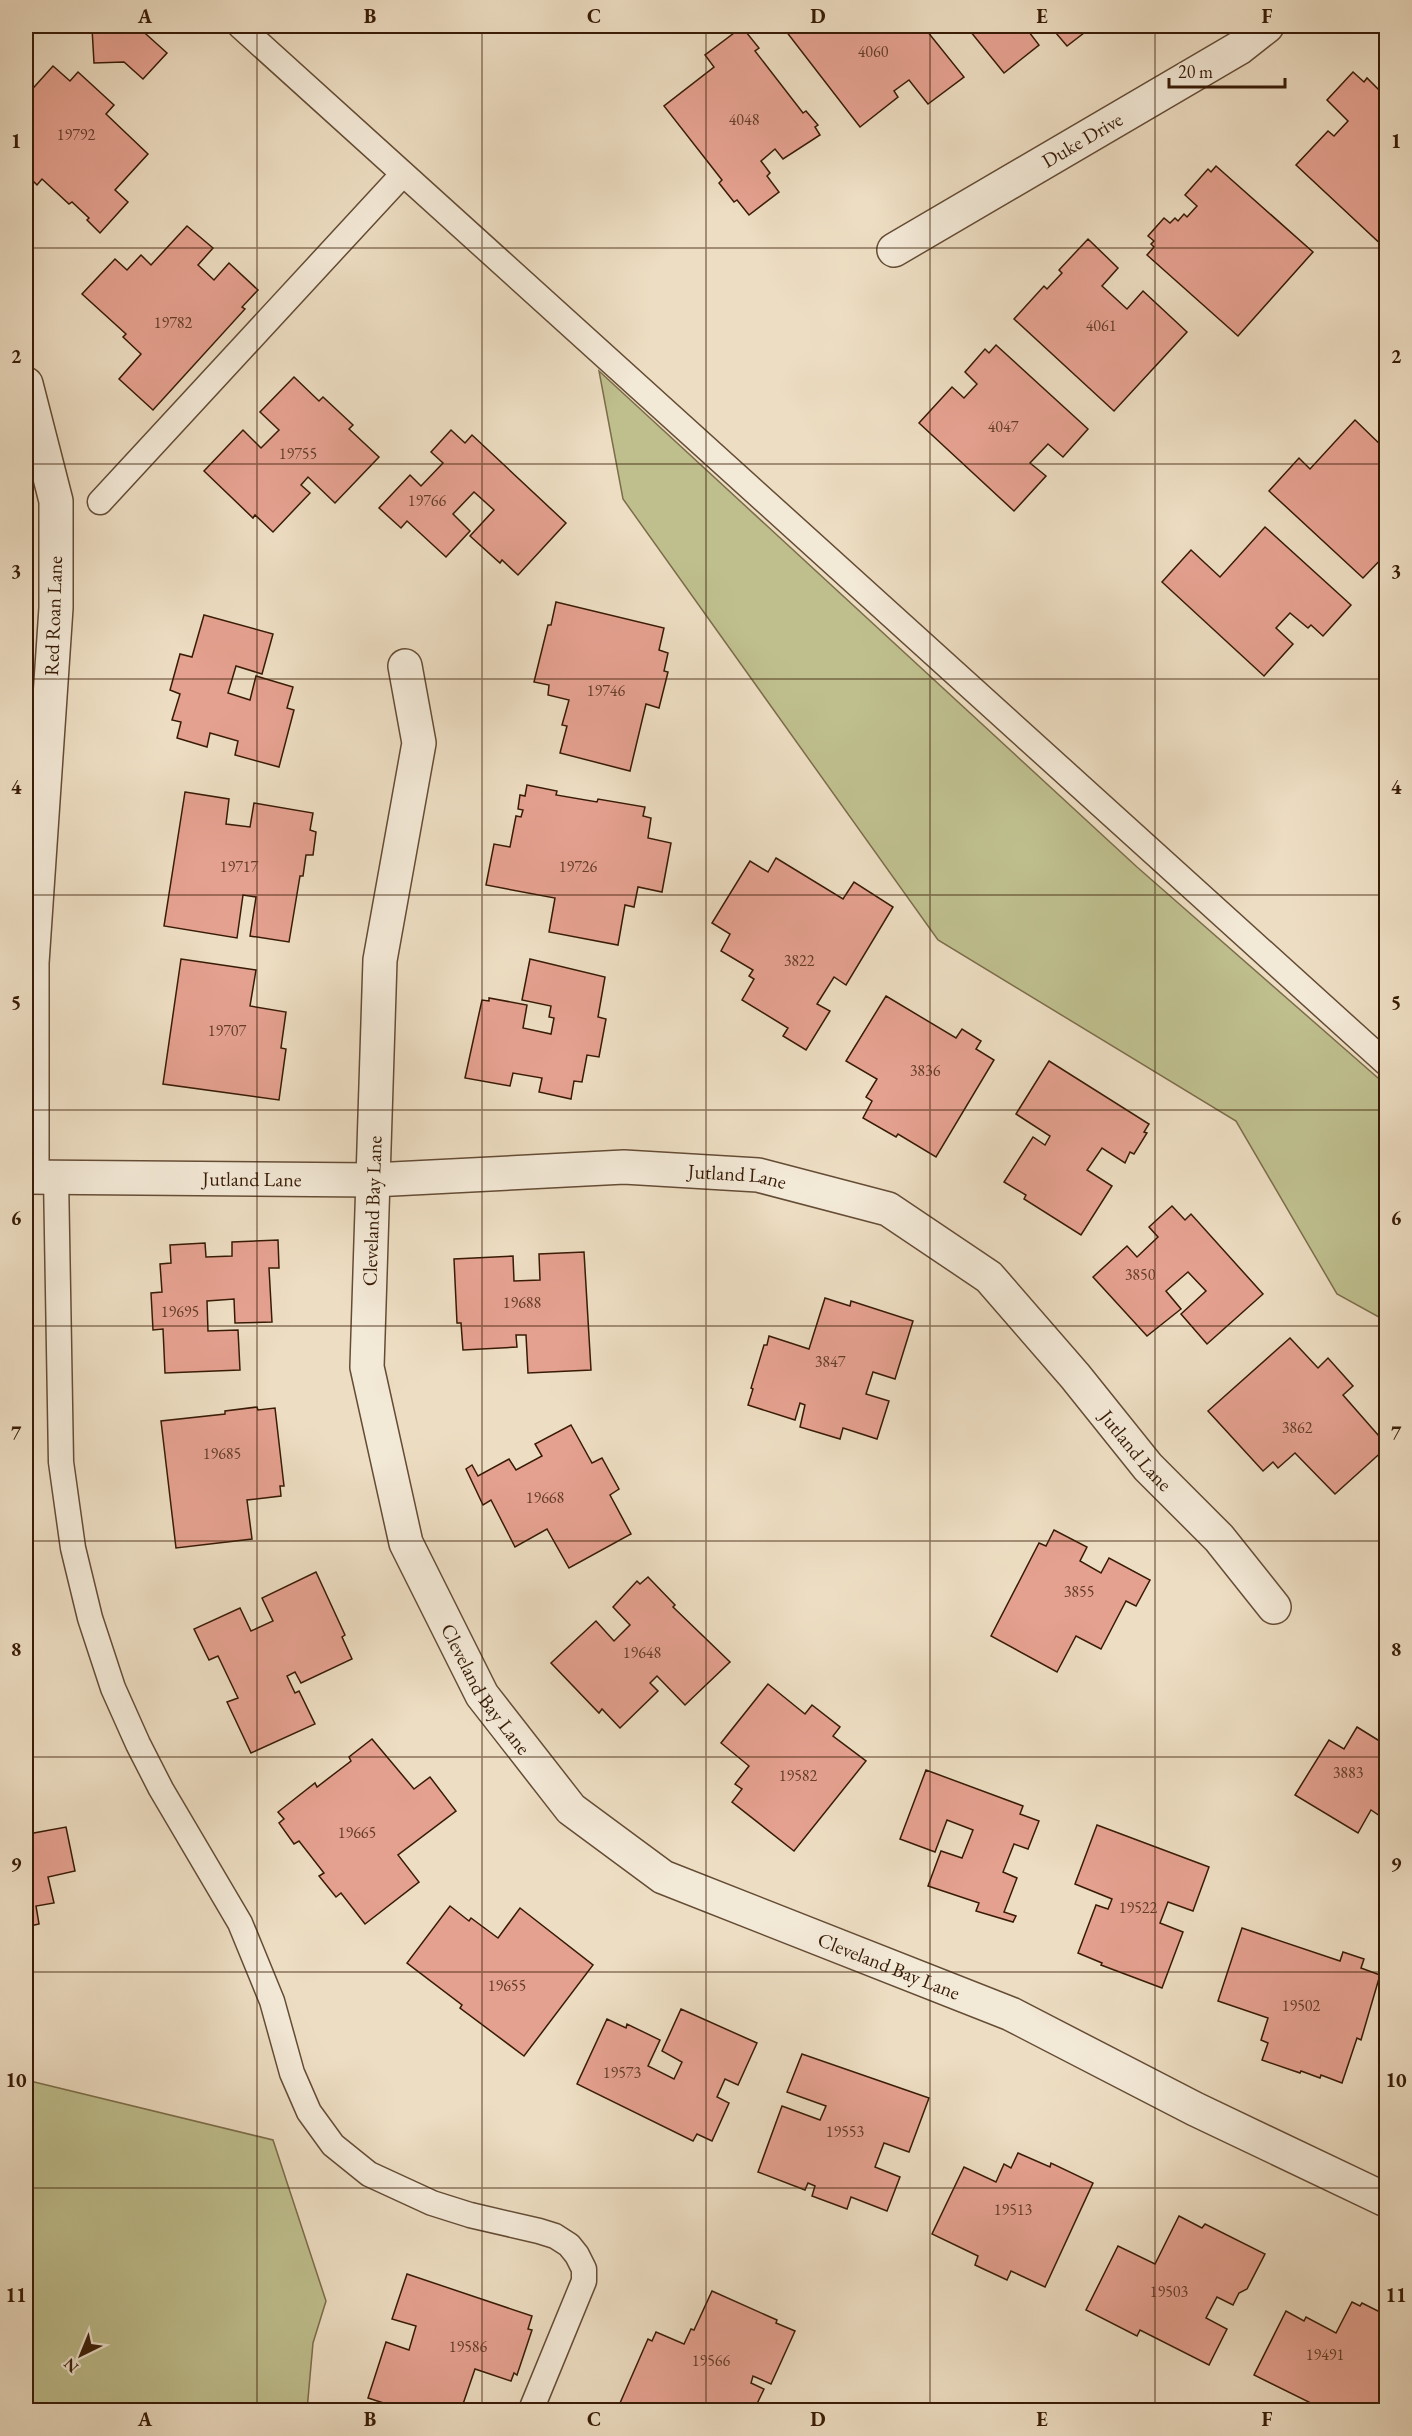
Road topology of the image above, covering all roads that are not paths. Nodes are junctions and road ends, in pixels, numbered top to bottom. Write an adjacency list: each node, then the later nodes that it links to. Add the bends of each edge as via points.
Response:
1 (240, 26): 3 (lane)
2 (1267, 26): 4 (street, Duke Drive, via 1239,48)
3 (403, 174): 6 (lane); 8 (lane)
4 (894, 250)
5 (26, 384): 9 (street, Red Roan Lane, via 56,501 56,608 32,963)
6 (100, 502)
7 (405, 666): 10 (street, Cleveland Bay Lane, via 418,743 380,960)
8 (1386, 1063)
9 (38, 1176): 10 (street, Jutland Lane); 13 (lane, via 61,1462 73,1548 113,1688 161,1790 240,1923 272,2001 292,2073 309,2112 333,2145 369,2174 398,2189 470,2216 547,2234 568,2245 577,2255 584,2268 584,2281)
10 (373, 1180): 11 (street, Jutland Lane, via 624,1167 758,1174 888,1209 989,1277 1076,1376 1148,1467 1219,1538); 12 (street, Cleveland Bay Lane, via 367,1367 406,1543 482,1695 571,1809 663,1877 1011,2014)
11 (1274, 1607)
12 (1386, 2200)
13 (531, 2410)

